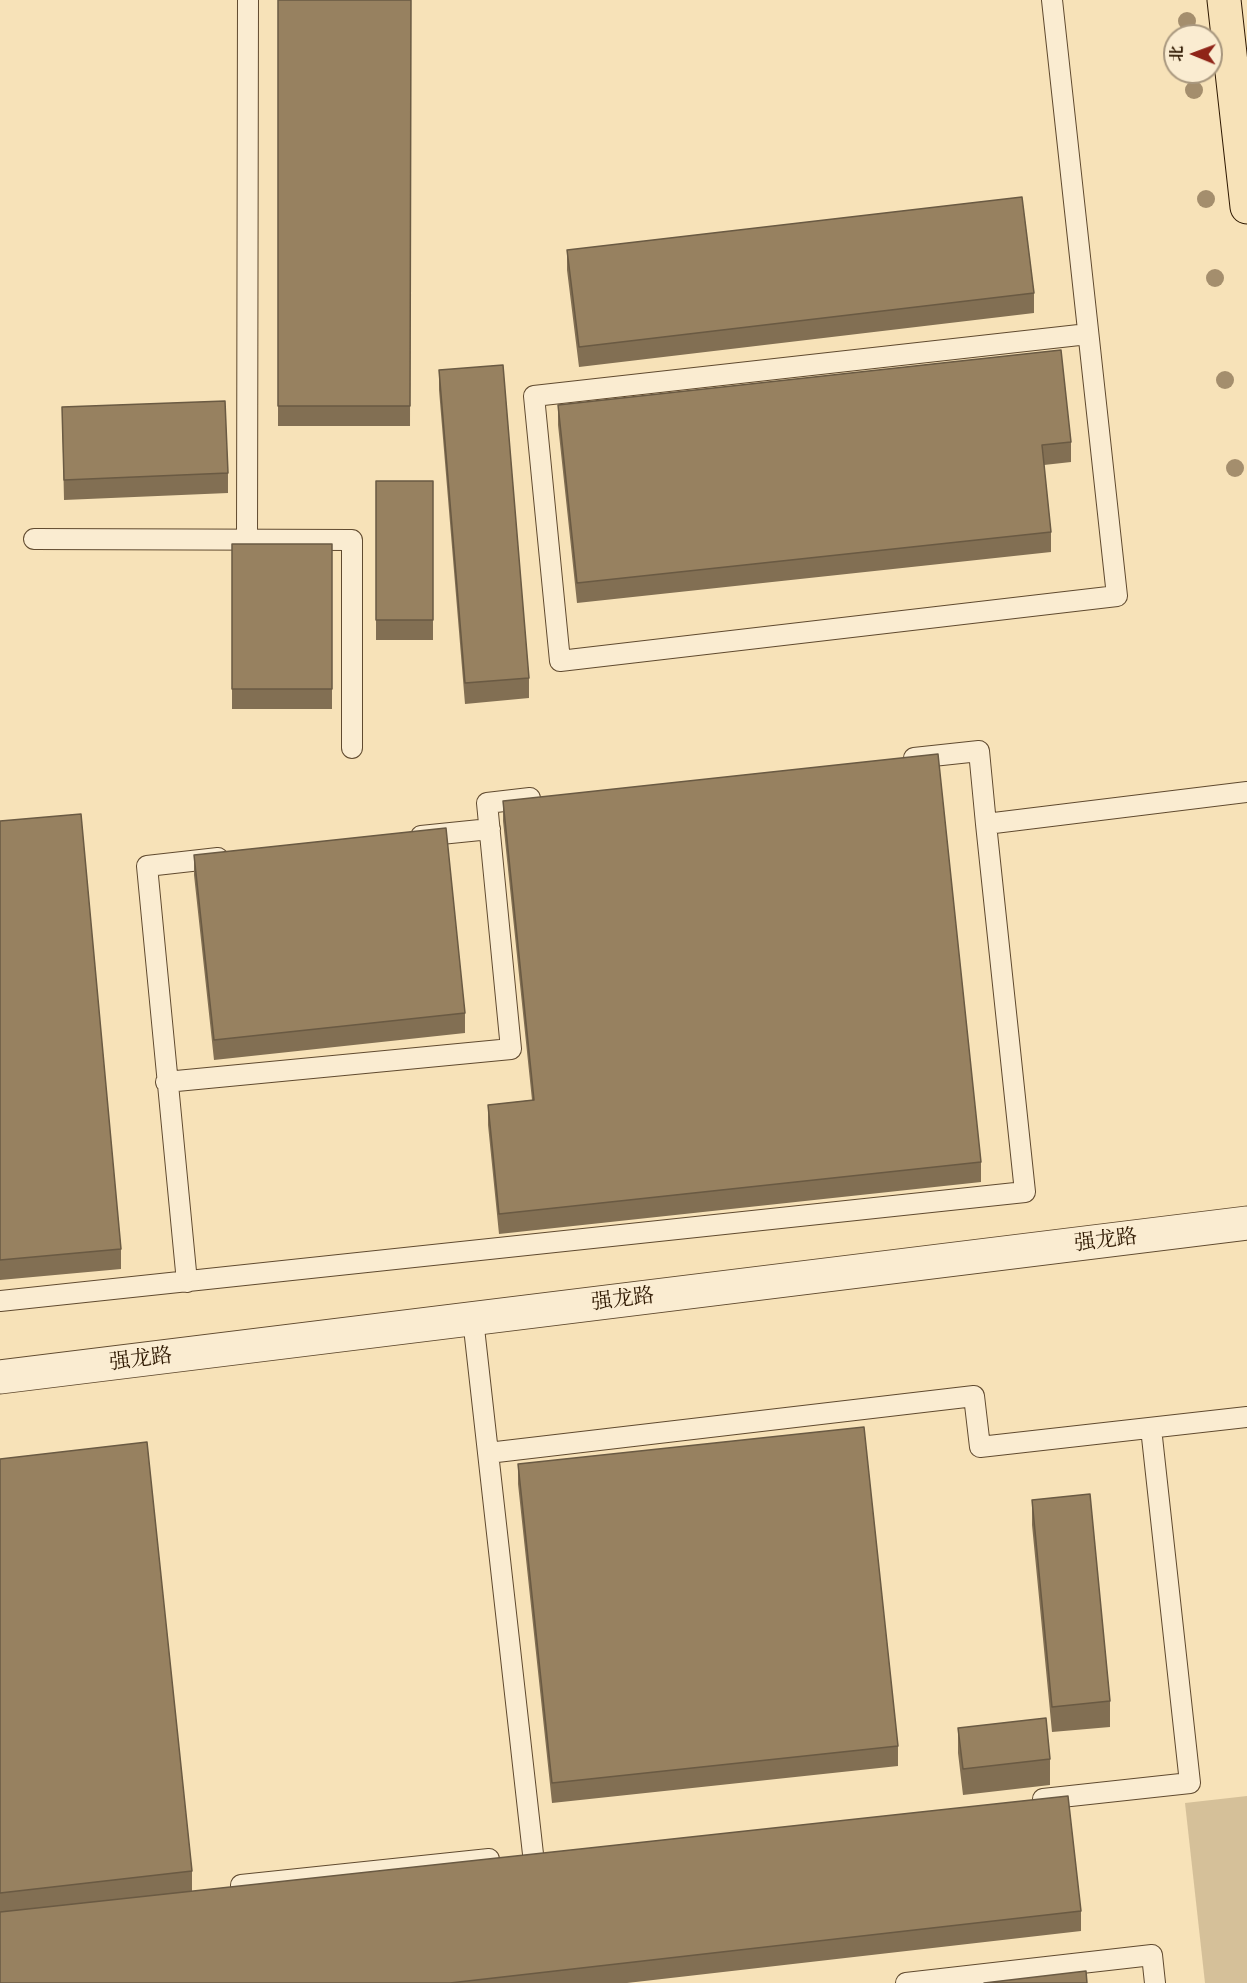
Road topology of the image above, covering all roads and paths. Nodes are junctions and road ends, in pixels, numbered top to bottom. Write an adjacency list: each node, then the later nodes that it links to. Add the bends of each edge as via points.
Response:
1 (248, 0): 7 (lane)
2 (1052, 0): 5 (lane)
3 (1224, 0): 4 (main road)
4 (1247, 207)
5 (1088, 334): 5 (lane, via 534,396 560,661 1117,596)
6 (34, 539): 7 (lane)
7 (247, 540): 8 (lane, via 352,540)
8 (352, 748)
9 (897, 760): 12 (lane, via 979,751)
10 (1247, 792): 12 (lane)
11 (545, 796): 13 (lane, via 487,803)
12 (986, 824): 18 (lane, via 1025,1192)
13 (490, 829): 14 (lane); 16 (lane, via 511,1048)
14 (407, 838)
15 (242, 856): 16 (lane, via 147,866)
16 (166, 1082): 18 (lane)
17 (1247, 1223): 20 (street, 强龙路)
18 (187, 1282): 19 (lane)
19 (0, 1301)
20 (473, 1319): 21 (street, 强龙路); 24 (lane)
21 (0, 1377)
22 (1247, 1417): 23 (lane)
23 (1151, 1428): 24 (lane, via 980,1447 974,1396); 25 (lane, via 1190,1783)
24 (488, 1453): 27 (lane)
25 (1026, 1801)
26 (557, 1851): 27 (lane)
27 (533, 1854): 28 (lane)
28 (241, 1885)
29 (906, 1983): 30 (lane, via 1152,1955)
30 (1155, 1983)

